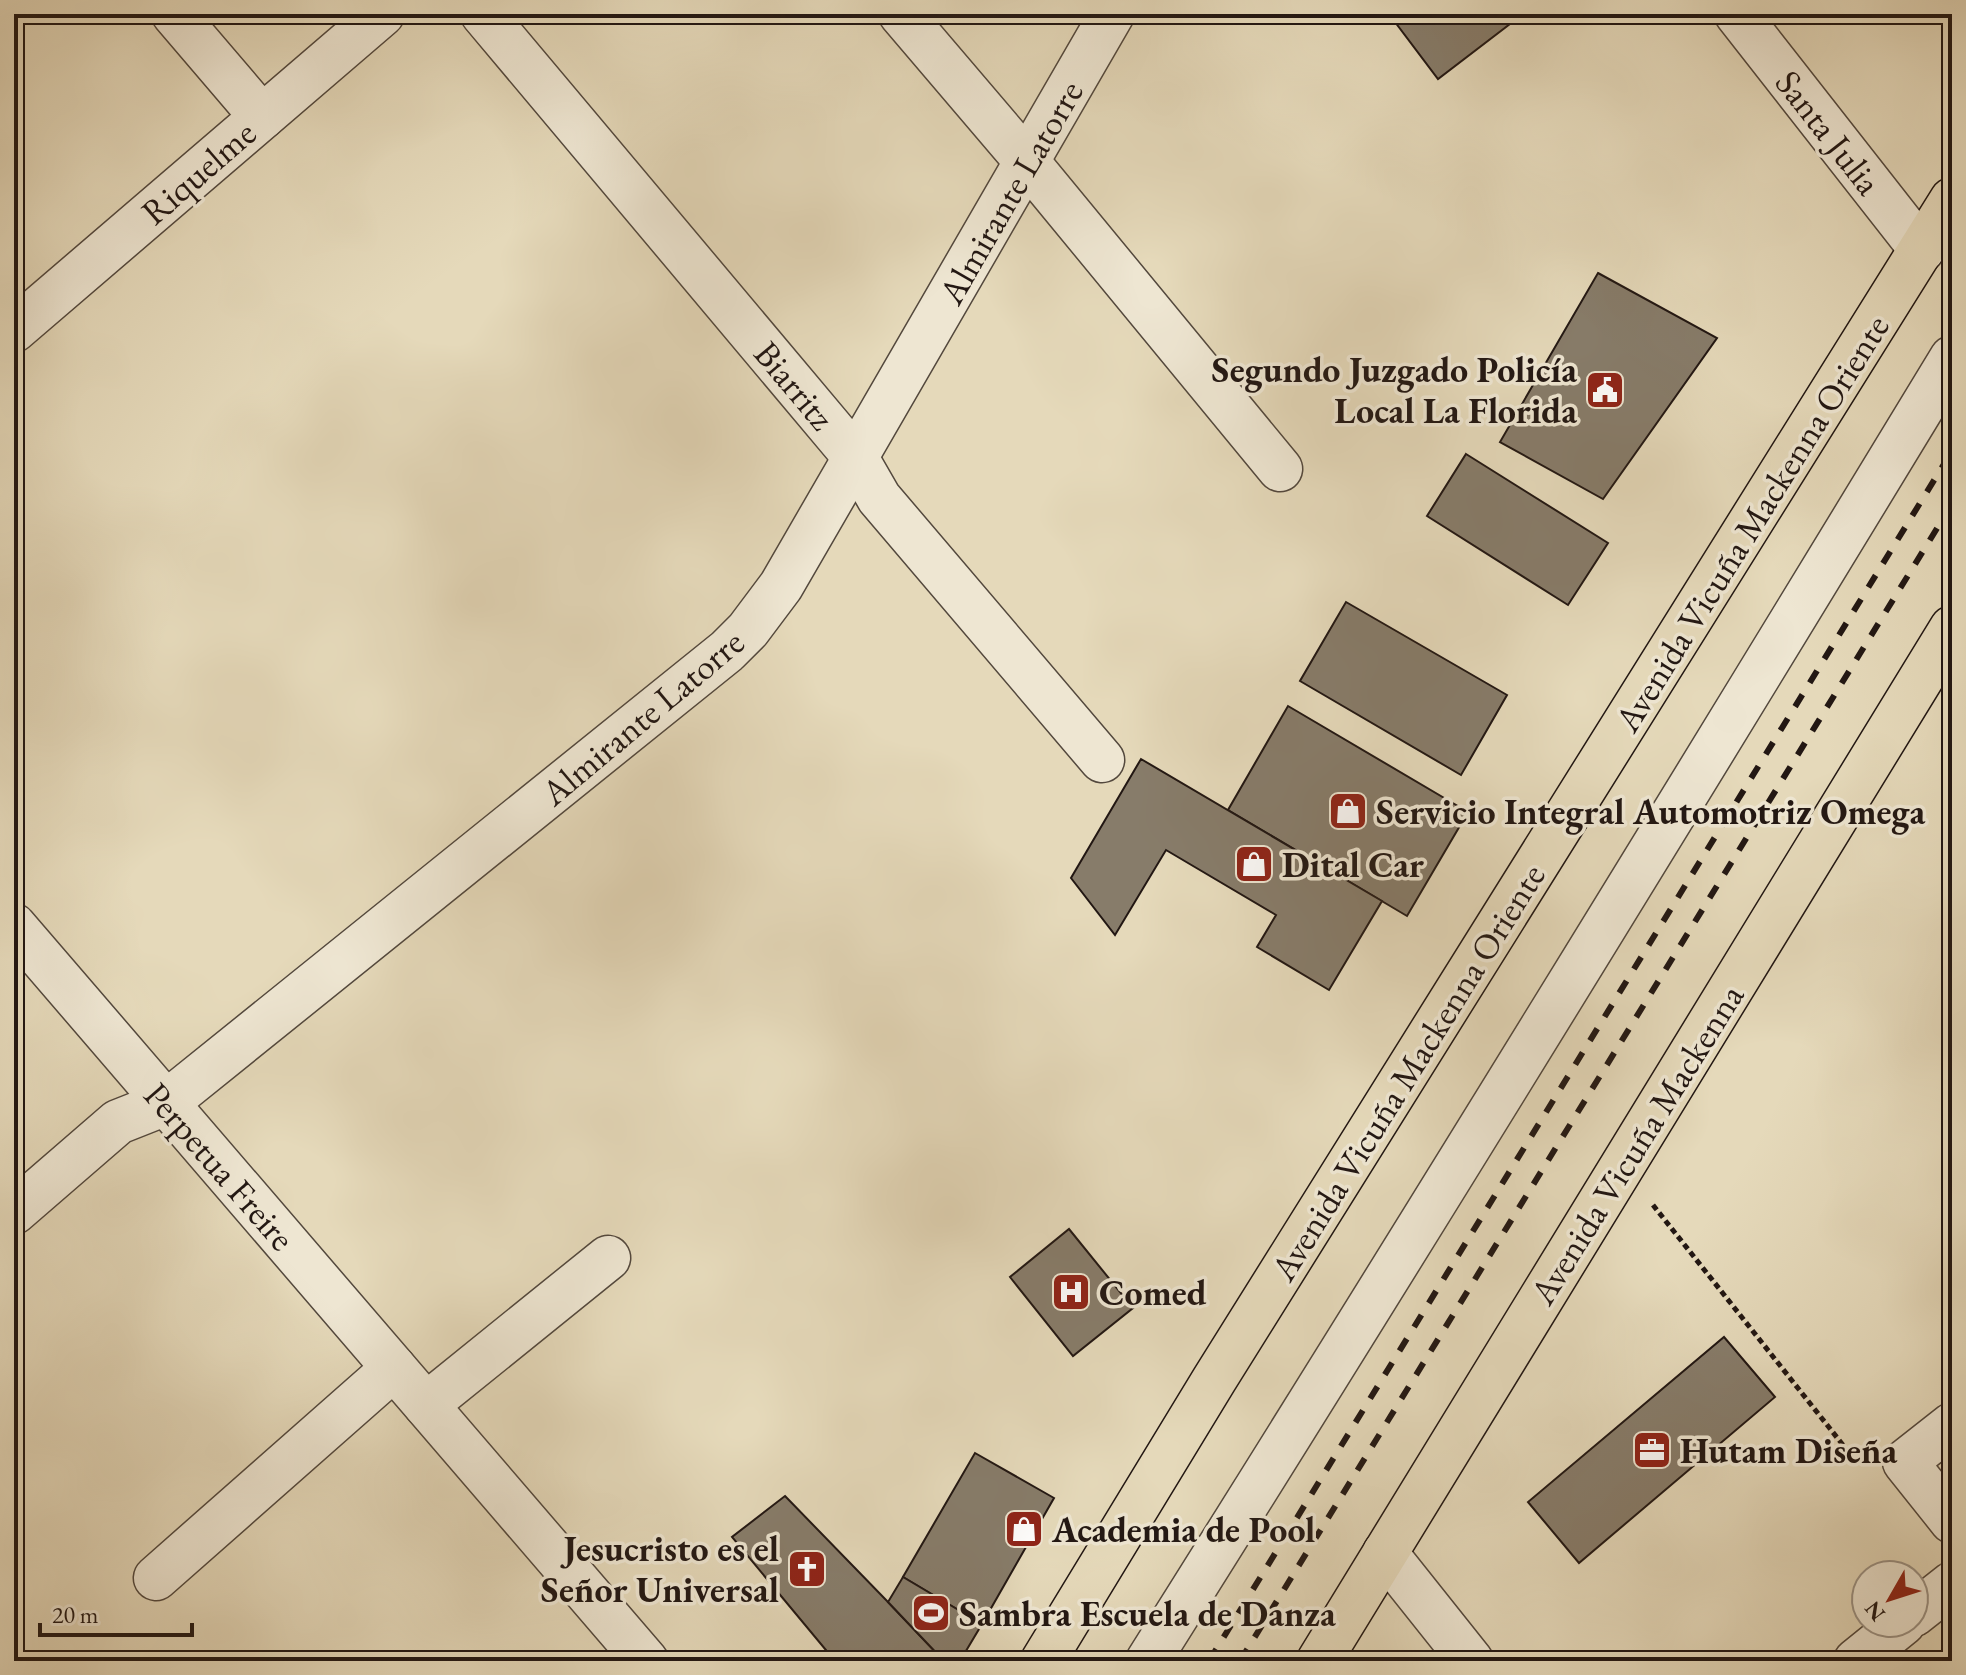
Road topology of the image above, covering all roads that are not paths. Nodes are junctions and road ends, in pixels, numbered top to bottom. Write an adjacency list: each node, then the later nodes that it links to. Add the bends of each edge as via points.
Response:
1 (174, 14): 7 (street)
2 (382, 14): 7 (street, Riquelme)
3 (483, 14): 13 (street, Biarritz)
4 (901, 14): 8 (street)
5 (1112, 14): 8 (street, Almirante Latorre)
6 (1737, 14): 10 (street, Santa Julia)
7 (262, 117): 11 (street, Riquelme)
8 (1028, 163): 13 (street, Almirante Latorre); 14 (street)
9 (1952, 200): 10 (main road, Avenida Vicuña Mackenna Oriente)
10 (1922, 250): 31 (main road, Avenida Vicuña Mackenna Oriente)
11 (14, 330)
12 (1952, 358): 32 (street)
13 (856, 458): 16 (street, Biarritz, via 879,498); 18 (street, Almirante Latorre, via 781,586 727,651)
14 (1280, 469)
15 (1952, 628): 25 (main road, Avenida Vicuña Mackenna)
16 (1102, 760)
17 (14, 926): 18 (street, Perpetua Freire)
18 (166, 1103): 19 (street, Almirante Latorre, via 118,1122); 21 (street, Perpetua Freire)
19 (14, 1212)
20 (608, 1258): 22 (street)
21 (394, 1368): 22 (street, Perpetua Freire); 26 (street)
22 (426, 1405): 30 (street, Perpetua Freire)
23 (1952, 1425): 24 (street, via 1905,1462)
24 (1952, 1521)
25 (1385, 1553): 33 (main road, Avenida Vicuña Mackenna); 34 (street)
26 (156, 1578)
27 (1952, 1584): 28 (street)
28 (1930, 1601)
29 (1883, 1639): 35 (street)
30 (646, 1661)
31 (1043, 1661)
32 (1148, 1661)
33 (1319, 1661)
34 (1471, 1661)
35 (1856, 1661)

